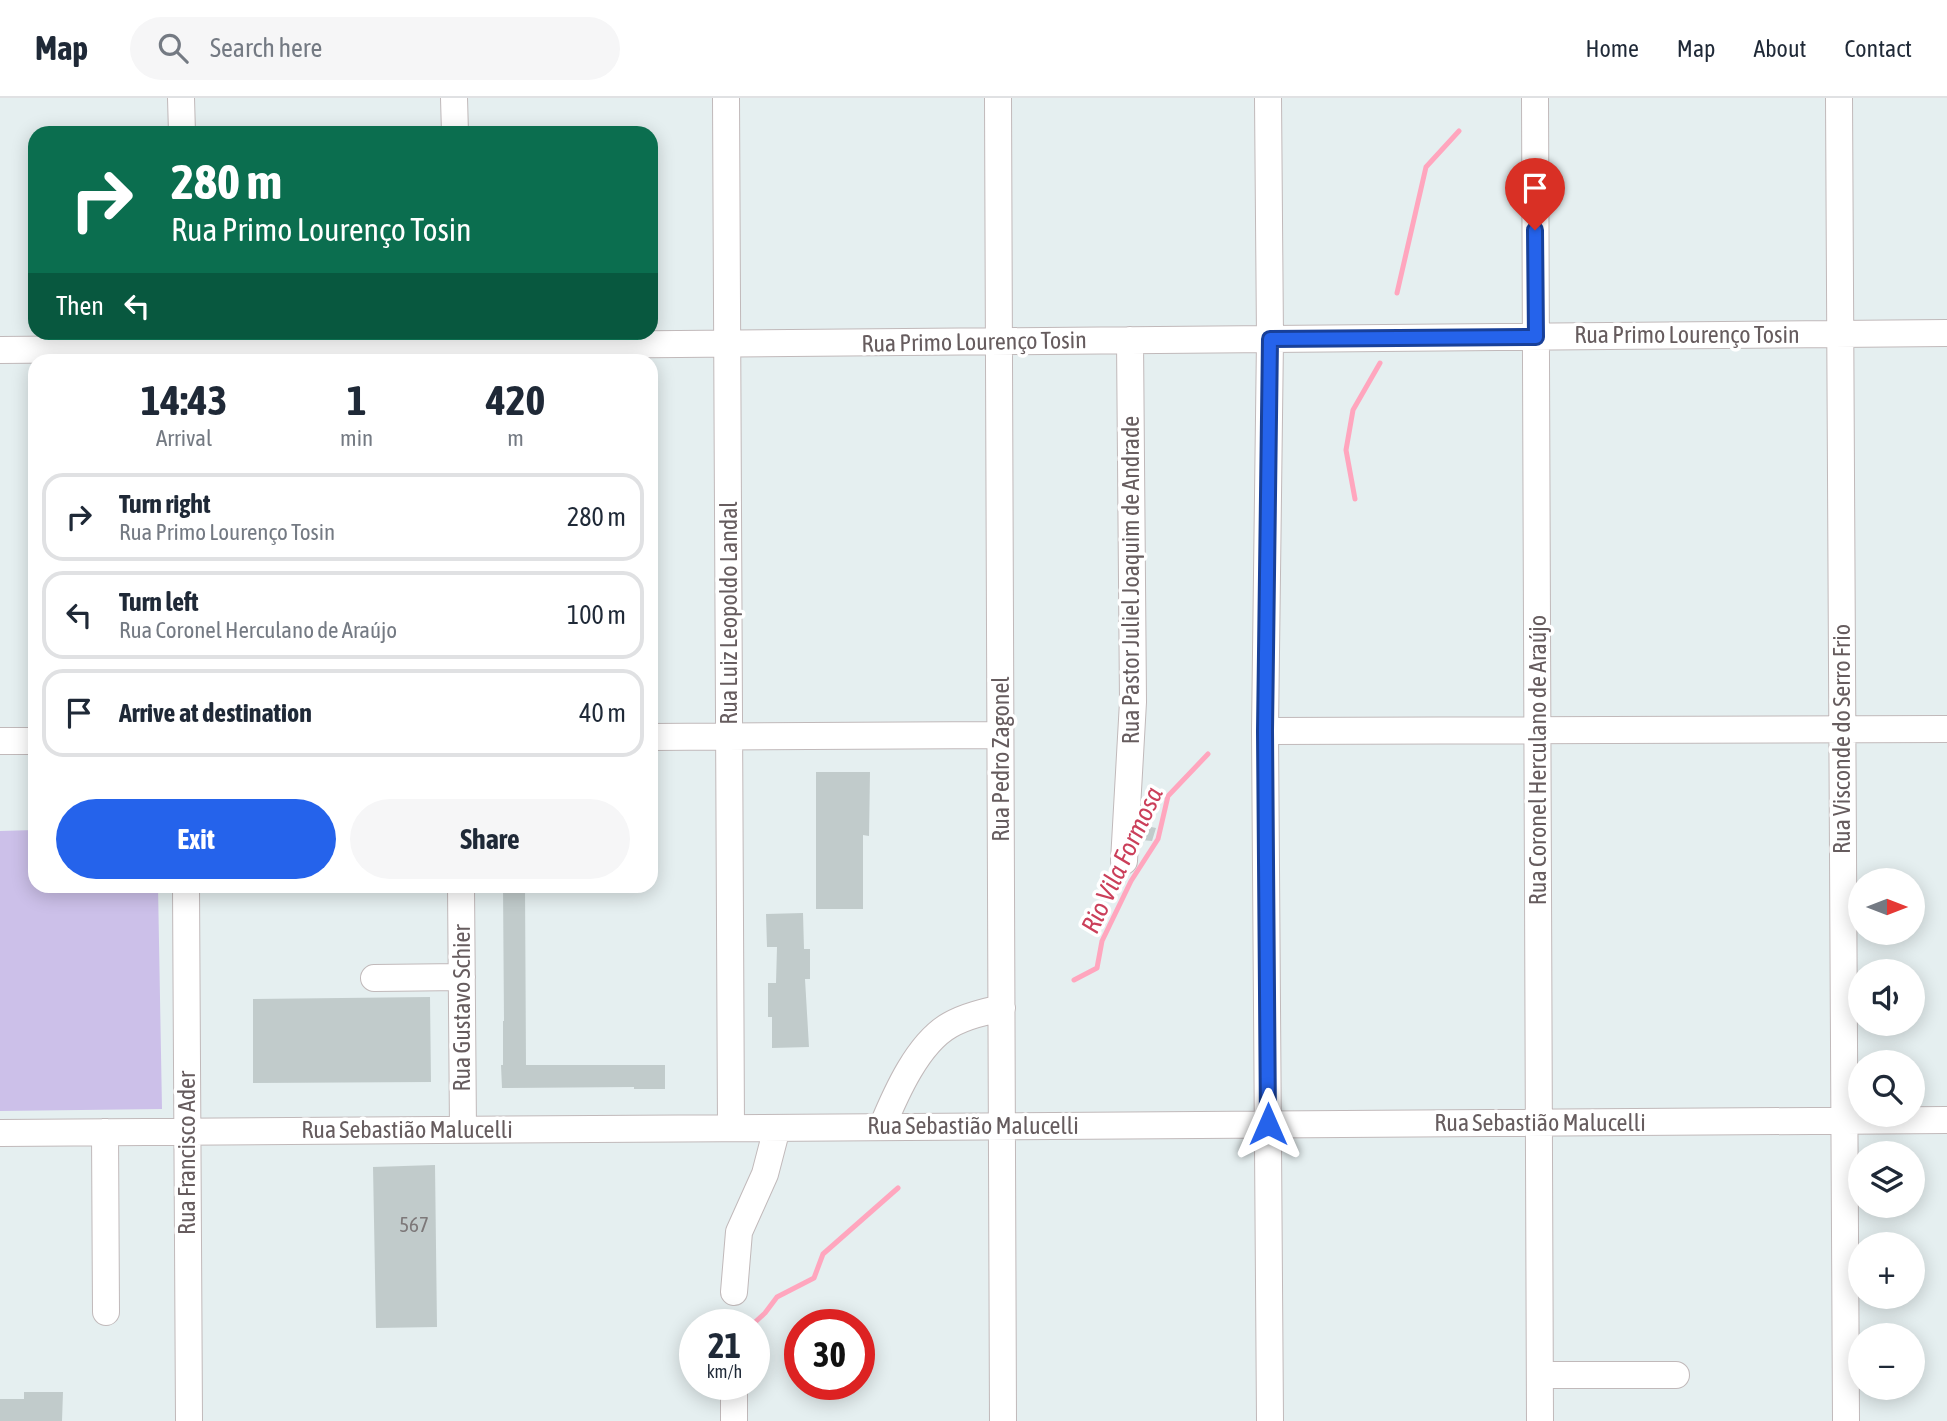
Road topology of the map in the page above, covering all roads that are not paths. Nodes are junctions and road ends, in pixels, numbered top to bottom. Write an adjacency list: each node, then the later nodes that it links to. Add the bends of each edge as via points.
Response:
1 (181, 98): 8 (street)
2 (454, 98): 9 (street)
3 (726, 98): 16 (street, Rua Luiz Leopoldo Landal)
4 (998, 98): 15 (street, Rua Pedro Zagonel)
5 (1268, 98): 13 (street)
6 (1535, 98): 12 (street, Rua Coronel Herculano de Araújo)
7 (1839, 98): 11 (street, Rua Visconde do Serro Frio)
8 (181, 126)
9 (455, 126)
10 (1947, 333): 11 (street, Rua Primo Lourenço Tosin)
11 (1840, 334): 12 (street, Rua Primo Lourenço Tosin); 23 (street, Rua Visconde do Serro Frio)
12 (1536, 337): 13 (street, Rua Primo Lourenço Tosin); 25 (street, Rua Coronel Herculano de Araújo)
13 (1270, 339): 14 (street, Rua Primo Lourenço Tosin); 24 (street)
14 (1130, 340): 15 (street, Rua Primo Lourenço Tosin); 31 (street, Rua Pastor Juliel Joaquim de Andrade, via 1133,702)
15 (999, 341): 16 (street, Rua Primo Lourenço Tosin); 26 (street, Rua Pedro Zagonel)
16 (727, 344): 17 (street, Rua Primo Lourenço Tosin); 27 (street, Rua Luiz Leopoldo Landal)
17 (457, 346): 18 (street, Rua Primo Lourenço Tosin)
18 (183, 347): 21 (street, Rua Primo Lourenço Tosin)
19 (0, 350): 20 (street, Rua Primo Lourenço Tosin)
20 (31, 354)
21 (57, 354)
22 (1947, 729): 23 (street)
23 (1842, 730): 25 (street); 38 (street, Rua Visconde do Serro Frio)
24 (1265, 731): 25 (street); 40 (street)
25 (1538, 731): 39 (street, Rua Coronel Herculano de Araújo)
26 (1000, 735): 27 (street); 36 (street, Rua Pedro Zagonel)
27 (729, 736): 28 (street); 43 (street, Rua Luiz Leopoldo Landal)
28 (658, 737)
29 (0, 741): 30 (street)
30 (28, 741)
31 (1124, 861)
32 (186, 893): 47 (street, Rua Francisco Ader)
33 (461, 893): 34 (street, Rua Gustavo Schier)
34 (462, 977): 35 (street); 45 (street, Rua Gustavo Schier)
35 (374, 978)
36 (1002, 1008): 41 (street, Rua Pedro Zagonel); 42 (street, via 949,1025 920,1052)
37 (1947, 1120): 38 (street, Rua Sebastião Malucelli)
38 (1845, 1121): 39 (street, Rua Sebastião Malucelli); 59 (street, Rua Visconde do Serro Frio)
39 (1539, 1122): 40 (street, Rua Sebastião Malucelli); 51 (street, Rua Coronel Herculano de Araújo)
40 (1268, 1124): 41 (street, Rua Sebastião Malucelli); 57 (street)
41 (1002, 1126): 42 (street, Rua Sebastião Malucelli); 56 (street, Rua Pedro Zagonel)
42 (882, 1127): 44 (street, Rua Sebastião Malucelli)
43 (731, 1128): 44 (street, Rua Sebastião Malucelli); 45 (street, Rua Sebastião Malucelli)
44 (777, 1128): 49 (street, via 765,1174 739,1232)
45 (463, 1130): 47 (street, Rua Sebastião Malucelli)
46 (105, 1132): 47 (street, Rua Sebastião Malucelli); 48 (street, Rua Sebastião Malucelli); 50 (street)
47 (187, 1132): 54 (street, Rua Francisco Ader)
48 (0, 1133)
49 (734, 1292)
50 (106, 1312)
51 (1540, 1375): 52 (street); 58 (street, Rua Coronel Herculano de Araújo)
52 (1676, 1375)
53 (734, 1400): 55 (street)
54 (188, 1421)
55 (734, 1421)
56 (1003, 1421)
57 (1270, 1421)
58 (1541, 1421)
59 (1846, 1421)

